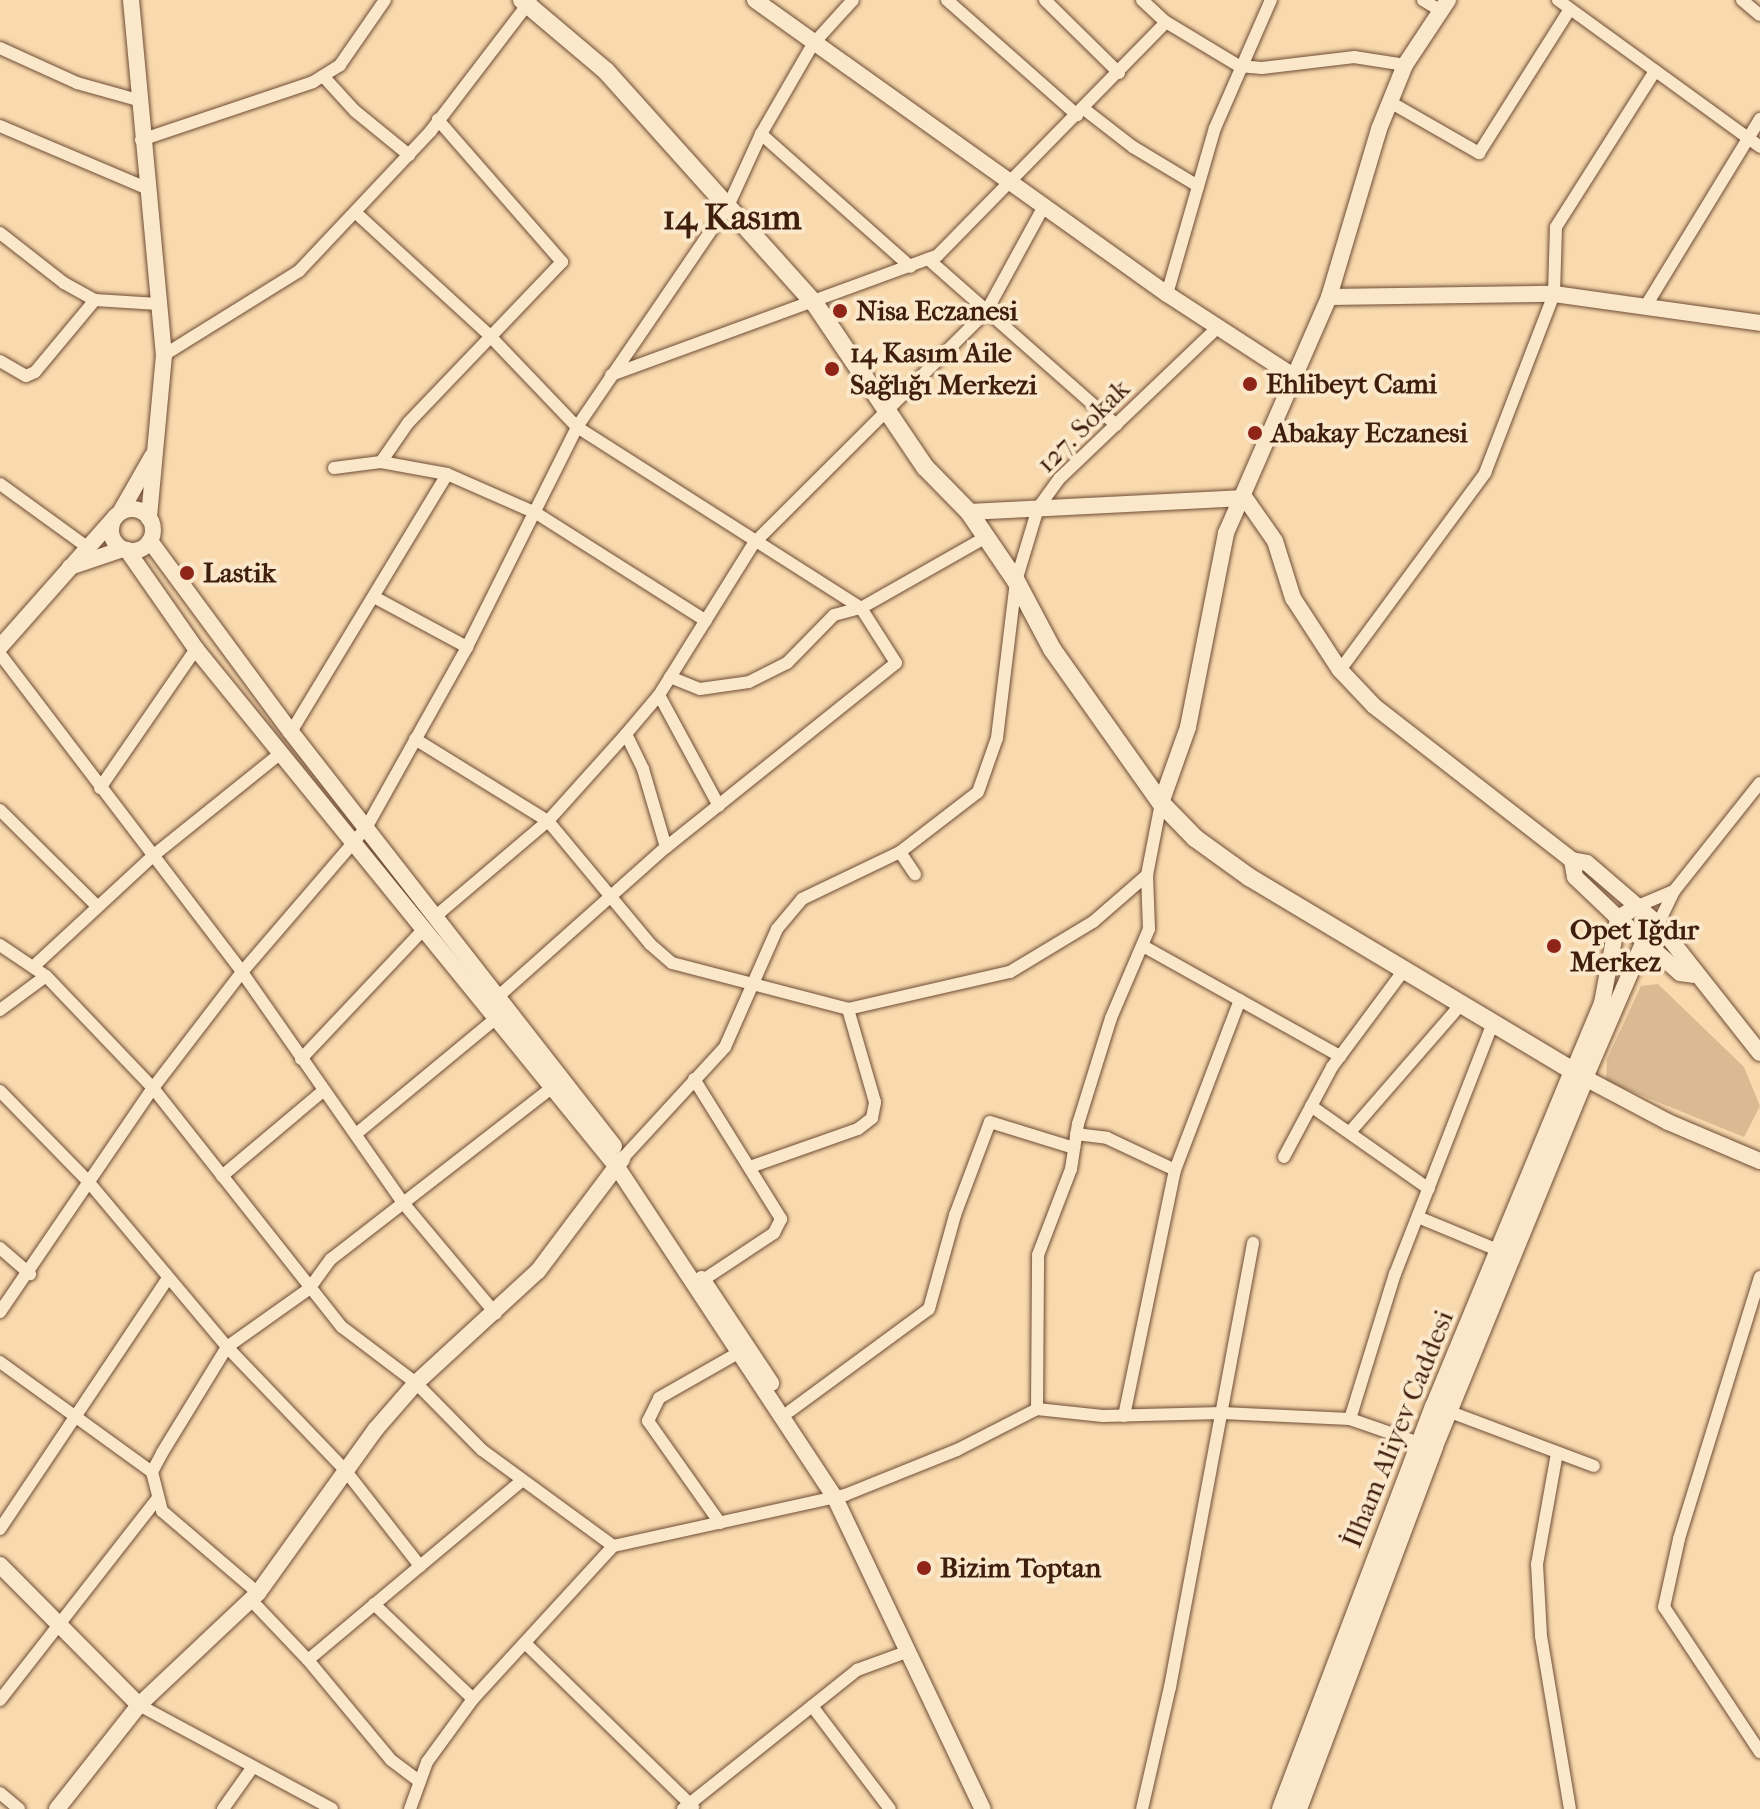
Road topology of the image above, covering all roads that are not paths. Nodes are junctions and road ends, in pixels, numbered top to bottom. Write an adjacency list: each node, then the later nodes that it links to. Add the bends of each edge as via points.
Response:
1 (385, 0): 23 (street, via 366,35)
2 (755, 0): 17 (street)
3 (853, 0): 17 (street)
4 (947, 0): 26 (street)
5 (1045, 0): 22 (street)
6 (1142, 0): 16 (street)
7 (1271, 0): 20 (street)
8 (1423, 0): 13 (street)
9 (1558, 0): 14 (street)
10 (1742, 0): 15 (street)
11 (131, 1): 24 (street)
12 (527, 2): 28 (street); 38 (main road, via 606,71)
13 (1445, 6): 19 (street)
14 (1570, 9): 21 (street); 25 (street, via 1479,153)
15 (1760, 15)
16 (1166, 22): 20 (street); 22 (street)
17 (813, 44): 30 (street); 35 (street)
18 (0, 48): 24 (street, via 77,83)
19 (1405, 65): 20 (street, via 1354,57); 25 (street)
20 (1239, 66): 36 (street)
21 (1655, 71): 31 (street); 45 (street, via 1556,227)
22 (1119, 73): 26 (street)
23 (323, 76): 32 (street); 34 (street, via 355,111)
24 (138, 100): 32 (street)
25 (1390, 102): 46 (street)
26 (1081, 112): 35 (street); 36 (street)
27 (1760, 119): 31 (street)
28 (438, 120): 34 (street); 54 (street, via 562,262)
29 (0, 126): 37 (street)
30 (761, 134): 38 (street); 43 (street)
31 (1745, 136): 33 (street); 50 (street)
32 (141, 140): 37 (street)
33 (1760, 147)
34 (409, 155): 40 (street)
35 (1008, 181): 39 (street); 42 (street)
36 (1198, 186): 44 (street)
37 (146, 188): 48 (street)
38 (729, 204): 49 (main road); 57 (street)
39 (1044, 206): 44 (street); 51 (street)
40 (356, 213): 54 (street); 55 (street, via 299,271)
41 (0, 233): 47 (street)
42 (928, 259): 43 (street); 51 (street)
43 (911, 267): 49 (street)
44 (1167, 294): 53 (street)
45 (1554, 294): 46 (street); 50 (street); 87 (street, via 1480,481)
46 (1329, 297): 58 (street)
47 (95, 300): 48 (street); 56 (street, via 35,372 26,376)
48 (158, 304): 55 (street)
49 (815, 304): 57 (street); 59 (main road)
50 (1647, 304): 52 (street)
51 (986, 312): 59 (street); 60 (street)
52 (1760, 323)
53 (1218, 327): 58 (street); 60 (street, 127. Sokak)
54 (489, 335): 61 (street); 63 (street, via 408,423)
55 (164, 355): 62 (street)
56 (0, 361)
57 (611, 375): 61 (street)
58 (1295, 377): 67 (street)
59 (887, 412): 69 (main road, via 925,467); 75 (street)
60 (1116, 425): 68 (street, 127. Sokak, via 1060,478)
61 (577, 427): 70 (street); 75 (street)
62 (157, 447): 71 (street); 72 (street)
63 (381, 462): 64 (street); 65 (street)
64 (334, 468)
65 (447, 474): 70 (street); 80 (street)
66 (0, 484): 76 (street)
67 (1245, 498): 68 (street); 87 (street, via 1275,541 1293,598); 96 (street, via 1226,533 1188,727)
68 (1038, 508): 69 (street); 79 (street, 127. Sokak)
69 (969, 512): 73 (main road)
70 (536, 513): 82 (street); 84 (street)
71 (118, 514): 72 (street, via 139,510); 76 (street); 77 (street, via 112,534)
72 (149, 518): 74 (street)
73 (986, 537): 79 (main road); 81 (street)
74 (150, 541): 77 (street, via 140,550); 90 (street)
75 (754, 543): 81 (street); 82 (street)
76 (87, 547): 78 (street)
77 (125, 550): 78 (street); 85 (street)
78 (65, 568): 83 (street)
79 (1016, 581): 96 (main road, via 1052,649); 103 (street, 127. Sokak, via 1003,703 987,777 978,792)
80 (374, 597): 84 (street); 90 (street)
81 (861, 608): 88 (street, via 834,615 787,663 749,682 700,689); 97 (street, via 896,663)
82 (706, 621): 88 (street)
83 (0, 647)
84 (467, 647): 92 (street)
85 (196, 649): 93 (street); 95 (street)
86 (0, 654): 95 (street)
87 (1340, 670): 105 (street, via 1374,706)
88 (670, 677): 89 (street)
89 (659, 695): 91 (street); 97 (street)
90 (291, 732): 100 (street)
91 (626, 734): 99 (street); 102 (street, via 643,769)
92 (415, 739): 99 (street); 100 (street)
93 (281, 753): 101 (street); 104 (street)
94 (1760, 783): 108 (street)
95 (100, 788): 104 (street)
96 (1161, 803): 107 (street); 120 (main road, via 1195,838 1249,877)
97 (719, 806): 102 (street)
98 (0, 810): 110 (street)
99 (548, 821): 109 (street); 112 (street)
100 (366, 828): 101 (street); 112 (street)
101 (355, 842): 115 (street); 121 (street)
102 (666, 847): 109 (street)
103 (900, 852): 106 (street); 124 (street, 127. Sokak, via 802,899 777,929)
104 (154, 855): 110 (street); 121 (street)
105 (1572, 860): 111 (street, via 1587,863); 113 (street, via 1575,877)
106 (915, 874)
107 (1147, 875): 118 (street, via 1149,929); 128 (street, via 1093,922 1010,972)
108 (1674, 891): 111 (street); 114 (street)
109 (610, 896): 124 (street, via 650,944 681,968); 125 (street)
110 (97, 906): 119 (street)
111 (1638, 906): 113 (street); 114 (street)
112 (437, 915): 125 (street)
113 (1618, 918): 116 (street); 135 (street, via 1602,1003)
114 (1658, 924): 116 (street); 122 (street, via 1691,959)
115 (424, 929): 130 (street); 134 (street)
116 (1644, 941): 122 (street, via 1680,973); 135 (street)
117 (0, 945): 119 (street)
118 (1143, 946): 126 (street); 144 (street, via 1111,1018)
119 (33, 967): 123 (street)
120 (1404, 970): 127 (main road); 133 (street)
121 (242, 972): 134 (street); 138 (street)
122 (1695, 975): 132 (street)
123 (46, 976): 129 (street); 138 (street)
124 (753, 987): 128 (street, via 808,994); 136 (street, via 725,1047)
125 (499, 996): 137 (street)
126 (1240, 1000): 133 (street); 149 (street)
127 (1462, 1003): 131 (main road); 142 (street)
128 (848, 1009): 148 (street, via 875,1102 872,1118 858,1129)
129 (0, 1010)
130 (495, 1019): 137 (street); 143 (street)
131 (1493, 1022): 135 (main road); 152 (street)
132 (1760, 1053)
133 (1340, 1056): 141 (street)
134 (301, 1059): 139 (street)
135 (1579, 1075): 146 (street, via 1668,1122); 157 (main road, İlham Aliyev Caddesi); 170 (main road, İlham Aliyev Caddesi)
136 (694, 1079): 147 (street); 148 (street)
137 (557, 1084): 147 (street); 153 (street)
138 (153, 1088): 150 (street); 151 (street)
139 (324, 1090): 143 (street); 150 (street)
140 (0, 1091): 151 (street)
141 (1311, 1106): 142 (street); 145 (street)
142 (1350, 1132): 152 (street)
143 (356, 1134): 153 (street)
144 (1075, 1141): 149 (street, via 1107,1138); 169 (street, via 1071,1169 1038,1255); 171 (street, via 990,1122 955,1215 929,1309)
145 (1284, 1157)
146 (1760, 1161)
147 (620, 1162): 161 (street); 164 (street, via 547,1260); 166 (street)
148 (750, 1167): 161 (street, via 781,1219 779,1227)
149 (1175, 1170): 174 (street)
150 (222, 1176): 162 (street)
151 (87, 1180): 158 (street); 160 (street)
152 (1429, 1189): 154 (street)
153 (404, 1204): 162 (street, via 331,1259); 164 (street)
154 (1418, 1217): 157 (street); 175 (street)
155 (1253, 1243): 172 (street)
156 (0, 1248): 158 (street)
157 (1500, 1251): 170 (main road, İlham Aliyev Caddesi)
158 (30, 1274): 163 (street)
159 (1760, 1277): 199 (street, via 1679,1539 1664,1607)
160 (168, 1278): 165 (street); 173 (street)
161 (703, 1280): 171 (street)
162 (309, 1289): 165 (street); 168 (street, via 342,1327)
163 (0, 1312)
164 (496, 1314): 168 (street)
165 (227, 1347): 179 (street); 180 (street)
166 (738, 1353): 182 (street); 184 (street, via 659,1398 648,1421)
167 (0, 1362): 173 (street)
168 (416, 1383): 179 (street); 181 (street, via 457,1428)
169 (1037, 1409): 174 (street); 182 (street, via 957,1450)
170 (1441, 1409): 176 (main road, İlham Aliyev Caddesi); 177 (street)
171 (790, 1411): 182 (street)
172 (1222, 1413): 174 (street); 175 (street); 212 (street)
173 (76, 1415): 180 (street); 185 (street)
174 (1124, 1416)
175 (1350, 1419): 176 (street)
176 (1426, 1446): 213 (main road, İlham Aliyev Caddesi); 214 (main road, İlham Aliyev Caddesi)
177 (1557, 1453): 178 (street); 215 (street, via 1537,1564 1541,1636)
178 (1594, 1466)
179 (345, 1470): 188 (street); 189 (street)
180 (152, 1472): 183 (street)
181 (521, 1481): 186 (street); 188 (street)
182 (840, 1496): 184 (street); 193 (street); 211 (street)
183 (157, 1499): 189 (street, via 198,1546); 191 (street)
184 (720, 1523): 186 (street)
185 (0, 1529)
186 (613, 1546): 192 (street)
187 (0, 1565): 191 (street)
188 (420, 1566): 190 (street)
189 (255, 1596): 194 (street); 197 (street)
190 (374, 1604): 194 (street); 195 (street)
191 (61, 1622): 196 (street); 197 (street)
192 (525, 1643): 195 (street); 203 (street)
193 (909, 1651): 198 (street, via 857,1670); 210 (street)
194 (308, 1660): 201 (street, via 391,1760)
195 (473, 1699): 201 (street, via 427,1762)
196 (0, 1700)
197 (139, 1705): 200 (street); 205 (street)
198 (812, 1706): 203 (street); 209 (street)
199 (1760, 1749)
200 (252, 1768): 206 (street); 207 (street)
201 (420, 1782): 208 (street)
202 (0, 1793): 204 (street)
203 (689, 1807)
204 (19, 1809)
205 (57, 1809)
206 (223, 1809)
207 (332, 1809)
208 (410, 1809)
209 (890, 1809)
210 (983, 1809)
211 (994, 1809)
212 (1142, 1809)
213 (1281, 1809)
214 (1298, 1809)
215 (1570, 1809)

